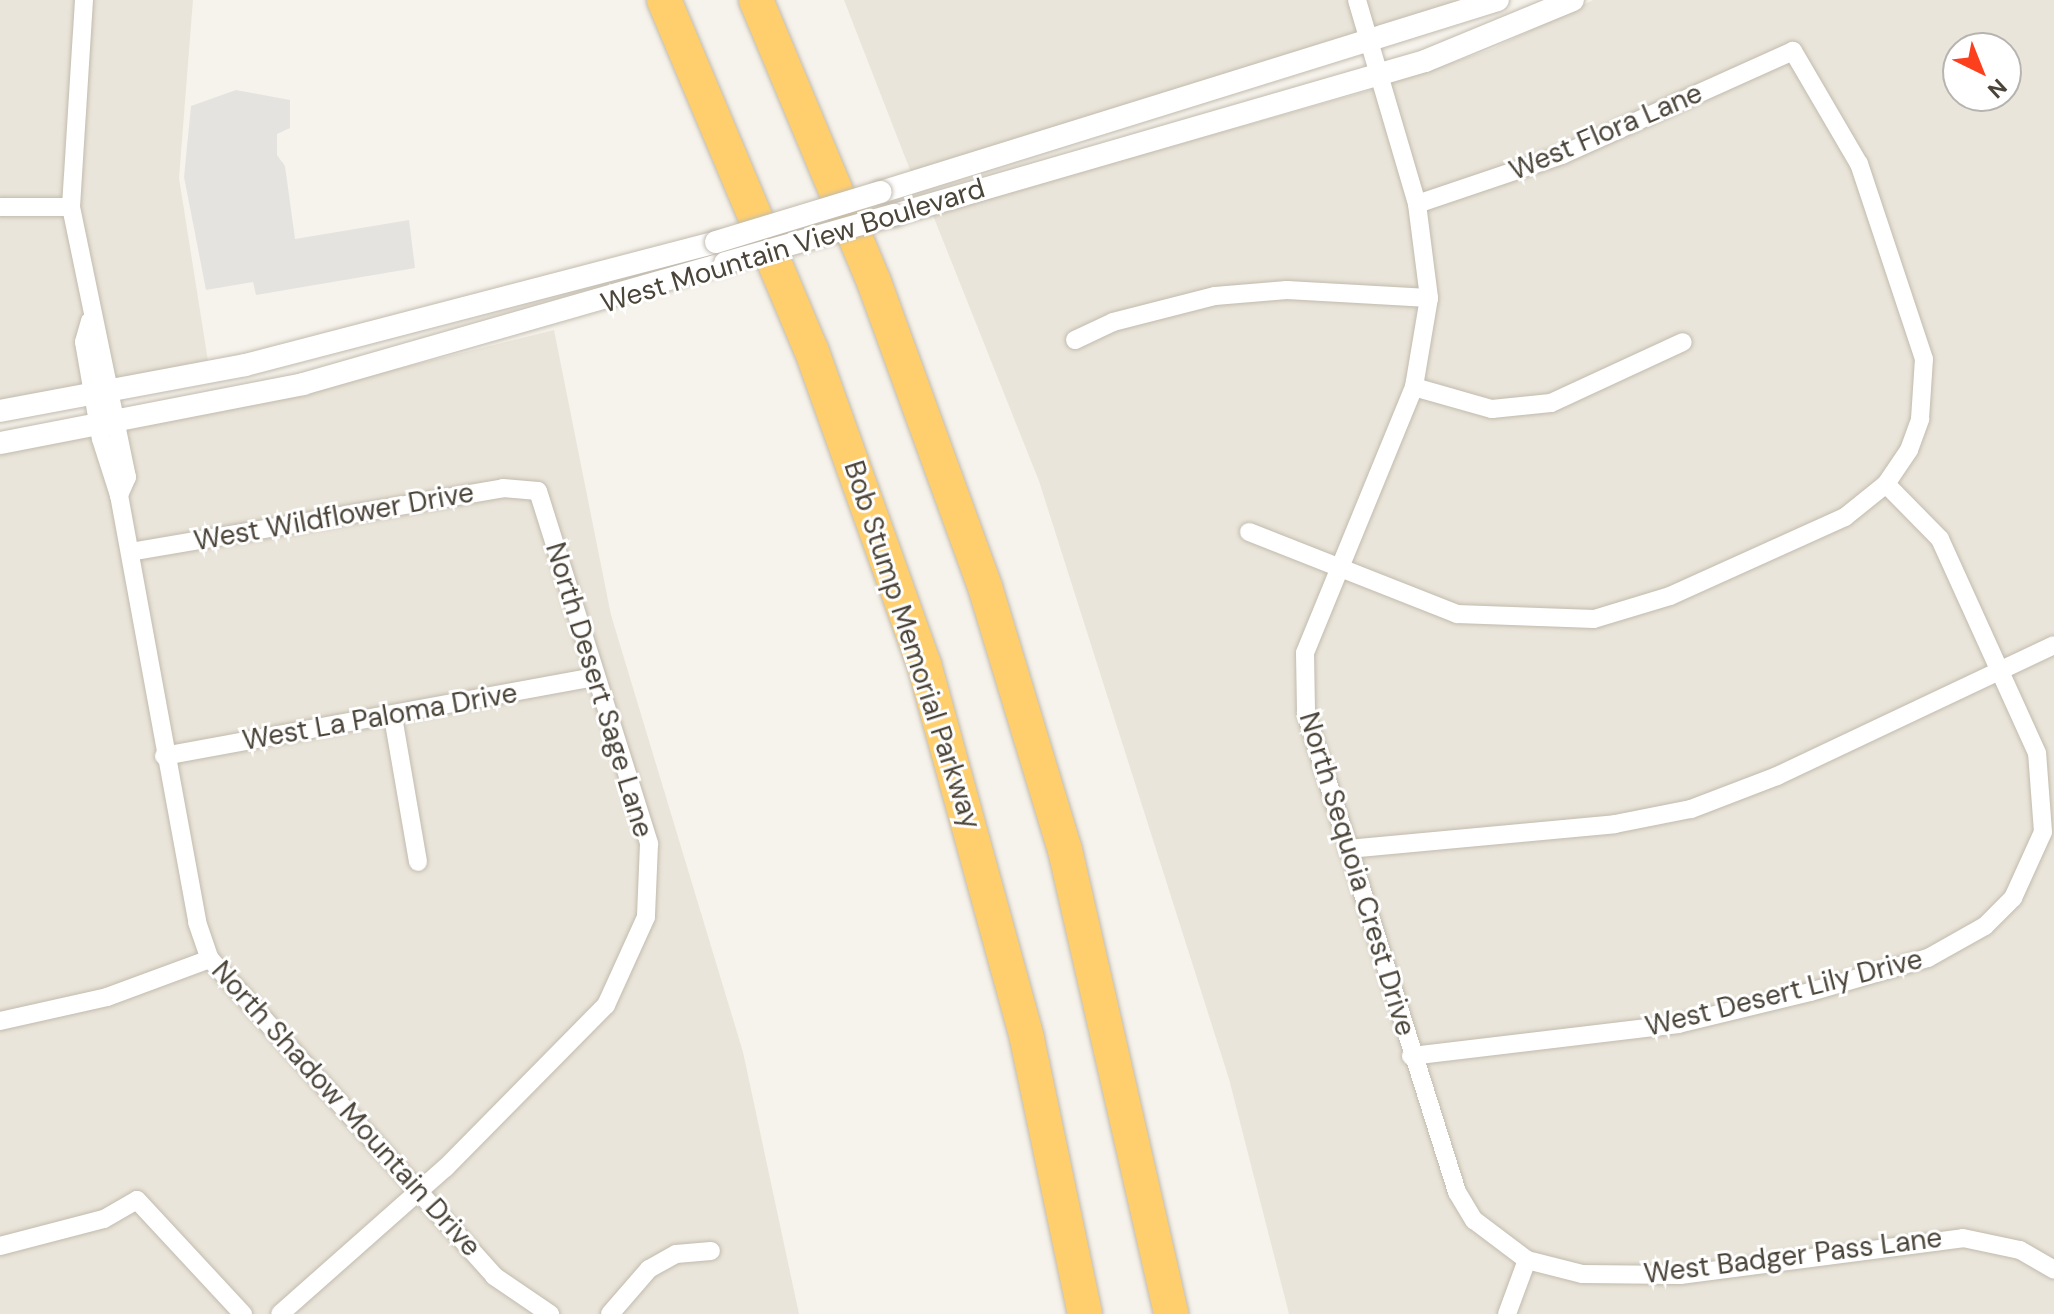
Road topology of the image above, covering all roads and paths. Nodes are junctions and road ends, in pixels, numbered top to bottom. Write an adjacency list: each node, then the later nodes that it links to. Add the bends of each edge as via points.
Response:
1 (84, 0): 11 (street, North Shadow Mountain Drive)
2 (664, 0): 34 (highway, Bob Stump Memorial Parkway, via 811,349 890,562 965,802)
3 (756, 0): 42 (highway, via 874,282 985,587 1065,850)
4 (1357, 0): 7 (street, North Sequoia Crest Drive)
5 (1498, 0): 7 (street, West Mountain View Boulevard)
6 (1573, 0): 8 (street, West Mountain View Boulevard, via 1505,32)
7 (1372, 44): 8 (street, North Sequoia Crest Drive); 12 (street, West Mountain View Boulevard, bridge, via 881,192)
8 (1381, 73): 9 (street, North Sequoia Crest Drive); 12 (street, West Mountain View Boulevard, bridge, via 894,215)
9 (1417, 204): 13 (street, North Sequoia Crest Drive); 21 (street, West Flora Lane, via 1562,155 1793,51 1859,164 1924,359 1920,419 1909,450)
10 (0, 207): 11 (street)
11 (71, 207): 17 (street, North Shadow Mountain Drive, via 90,321 84,342)
12 (720, 252): 17 (street, West Mountain View Boulevard); 19 (street, West Mountain View Boulevard, via 448,347)
13 (1429, 298): 14 (street, via 1287,290 1215,296 1113,322); 16 (street, North Sequoia Crest Drive)
14 (1075, 340)
15 (1683, 342): 16 (street, via 1551,403 1492,409)
16 (1414, 387): 25 (street, North Sequoia Crest Drive)
17 (103, 392): 18 (street, West Mountain View Boulevard); 19 (street, North Shadow Mountain Drive)
18 (0, 411)
19 (108, 424): 20 (street, West Mountain View Boulevard); 24 (street, North Shadow Mountain Drive)
20 (0, 443)
21 (1886, 484): 25 (street, via 1845,517 1670,596 1594,619 1457,614); 27 (street, via 1940,539)
22 (538, 491): 24 (street, West Wildflower Drive, via 503,488); 28 (street, North Desert Sage Lane)
23 (1249, 532): 25 (street)
24 (130, 552): 30 (street, North Shadow Mountain Drive)
25 (1333, 571): 31 (street, North Sequoia Crest Drive, via 1303,675 1306,713)
26 (2054, 645): 27 (street)
27 (2001, 672): 31 (street, via 1691,809 1615,824); 36 (street, West Desert Lily Drive, via 2044,787 2043,832 2029,874 1985,926 1928,958 1678,1024)
28 (596, 677): 29 (street, West La Paloma Drive); 37 (street, North Desert Sage Lane, via 649,844 646,917 621,982 574,1044)
29 (393, 717): 30 (street, West La Paloma Drive); 32 (street)
30 (164, 756): 33 (street, North Shadow Mountain Drive)
31 (1348, 849): 36 (street, North Sequoia Crest Drive)
32 (418, 862)
33 (210, 959): 35 (street, via 107,997); 37 (street, North Shadow Mountain Drive)
34 (1008, 978): 47 (highway, via 1022,1111); 48 (highway, Bob Stump Memorial Parkway)
35 (0, 1021)
36 (1411, 1056): 40 (street, North Sequoia Crest Drive, via 1457,1192 1474,1220)
37 (417, 1189): 44 (street, North Desert Sage Lane); 45 (street, North Shadow Mountain Drive, via 494,1276)
38 (0, 1246): 43 (street, via 104,1219 137,1200)
39 (711, 1251): 46 (street, via 676,1254 649,1269)
40 (1527, 1260): 41 (street, West Badger Pass Lane, via 1582,1274 1680,1275 1963,1238 2020,1250); 49 (street)
41 (2054, 1270)
42 (1170, 1304)
43 (243, 1314)
44 (280, 1314)
45 (550, 1314)
46 (610, 1314)
47 (1064, 1314)
48 (1085, 1314)
49 (1507, 1314)

